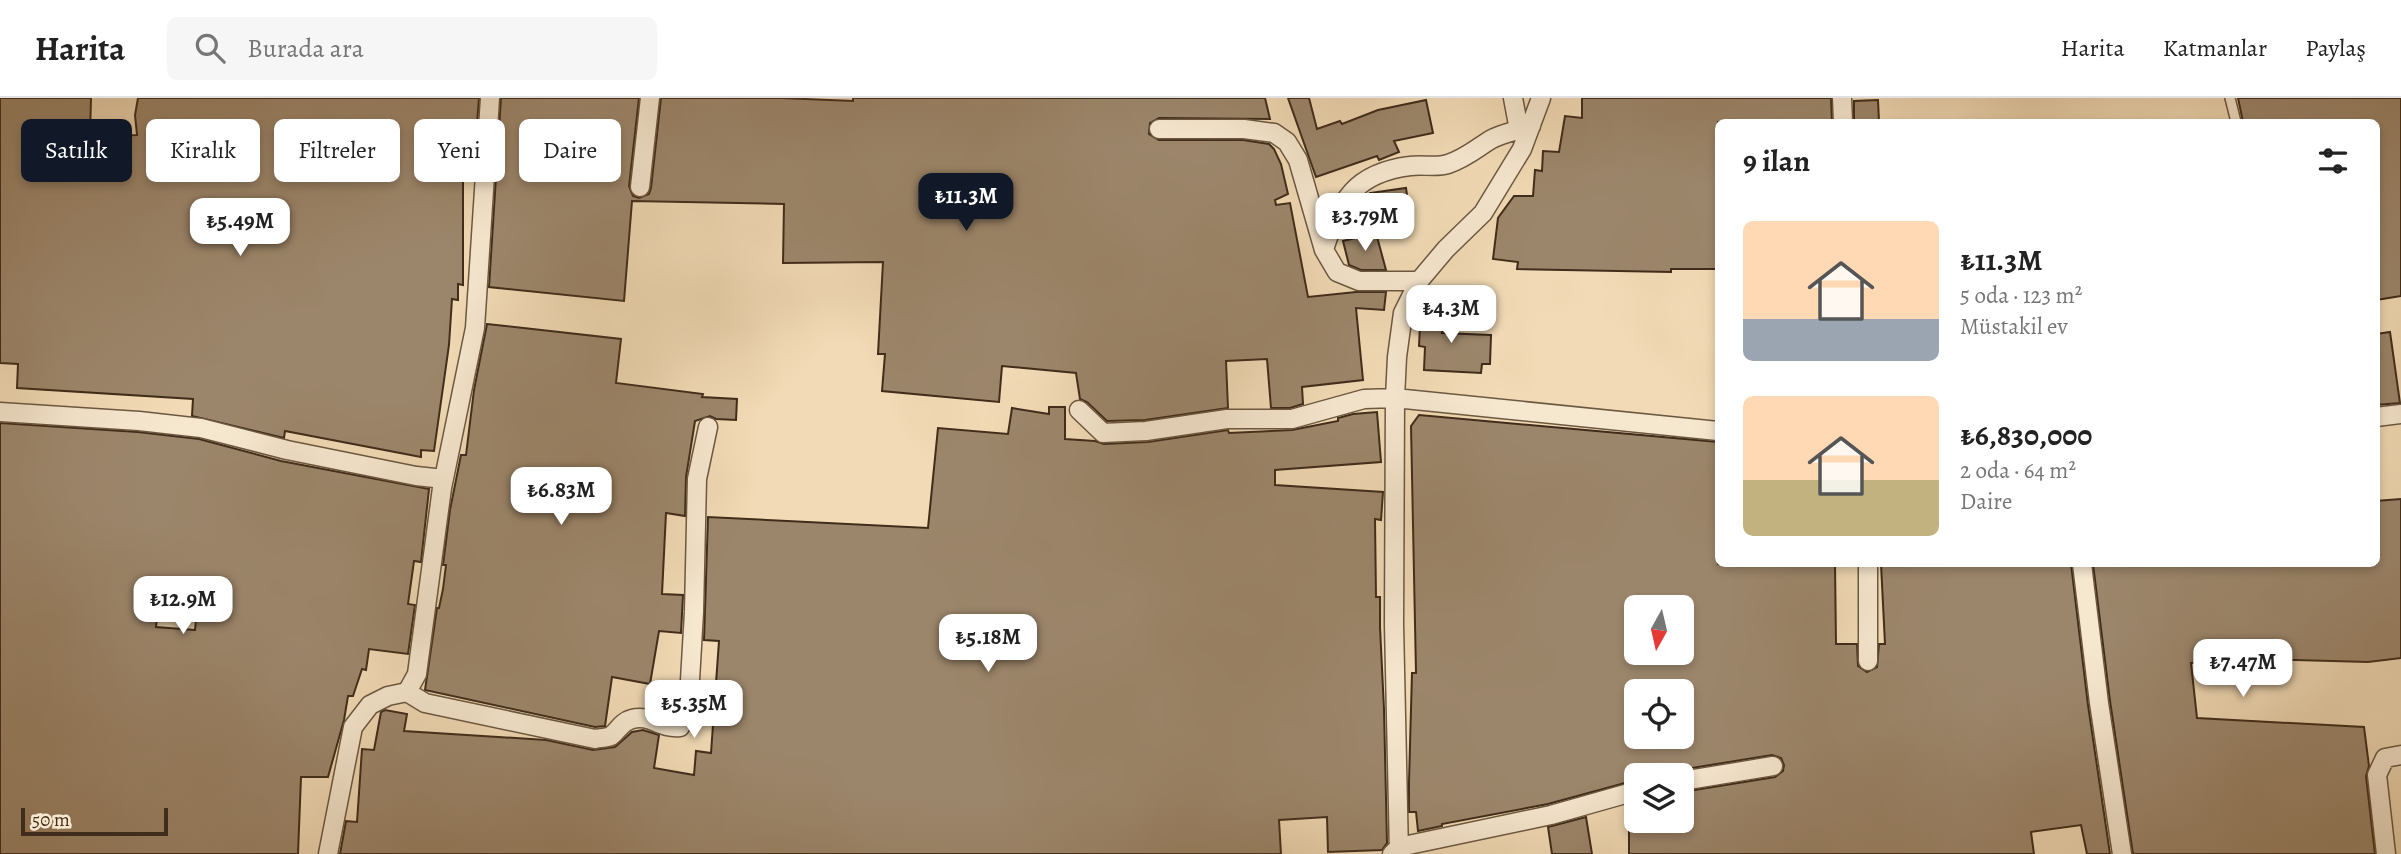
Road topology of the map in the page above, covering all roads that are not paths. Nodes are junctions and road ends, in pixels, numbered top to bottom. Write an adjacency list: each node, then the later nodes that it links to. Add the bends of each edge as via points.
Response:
1 (490, 98): 21 (street, via 475,328)
2 (650, 98): 11 (street)
3 (1513, 98): 9 (street)
4 (1541, 98): 9 (street)
5 (1842, 98): 7 (street)
6 (2230, 98): 8 (lane)
7 (1843, 119)
8 (2235, 119)
9 (1525, 128): 12 (street, via 1493,138 1442,166 1412,165 1363,180 1332,224); 13 (street, via 1522,149 1483,213)
10 (1159, 129): 12 (street, via 1244,129 1274,133 1287,142 1298,160)
11 (640, 187)
12 (1324, 250): 13 (street, via 1337,272 1360,281)
13 (1419, 281): 14 (street, via 1403,313)
14 (1395, 398): 15 (street, via 1364,399 1292,419 1227,419 1136,432 1103,433); 20 (street); 30 (street)
15 (1079, 410)
16 (0, 412): 21 (street, via 201,428)
17 (2401, 414): 18 (street)
18 (2380, 417)
19 (708, 427): 25 (street, via 697,479 688,714 680,727 666,728 652,719 635,718 621,724 611,736 595,739 425,703)
20 (1715, 431)
21 (443, 479): 25 (street, via 417,674)
22 (1868, 567): 24 (street)
23 (2082, 567): 32 (street)
24 (1867, 661)
25 (407, 692): 31 (street, via 369,705 353,727)
26 (2401, 755): 33 (street, via 2385,758 2377,775)
27 (1773, 766): 28 (street)
28 (1694, 778)
29 (1624, 794): 30 (street)
30 (1397, 851)
31 (328, 854)
32 (2122, 854)
33 (2386, 854)

